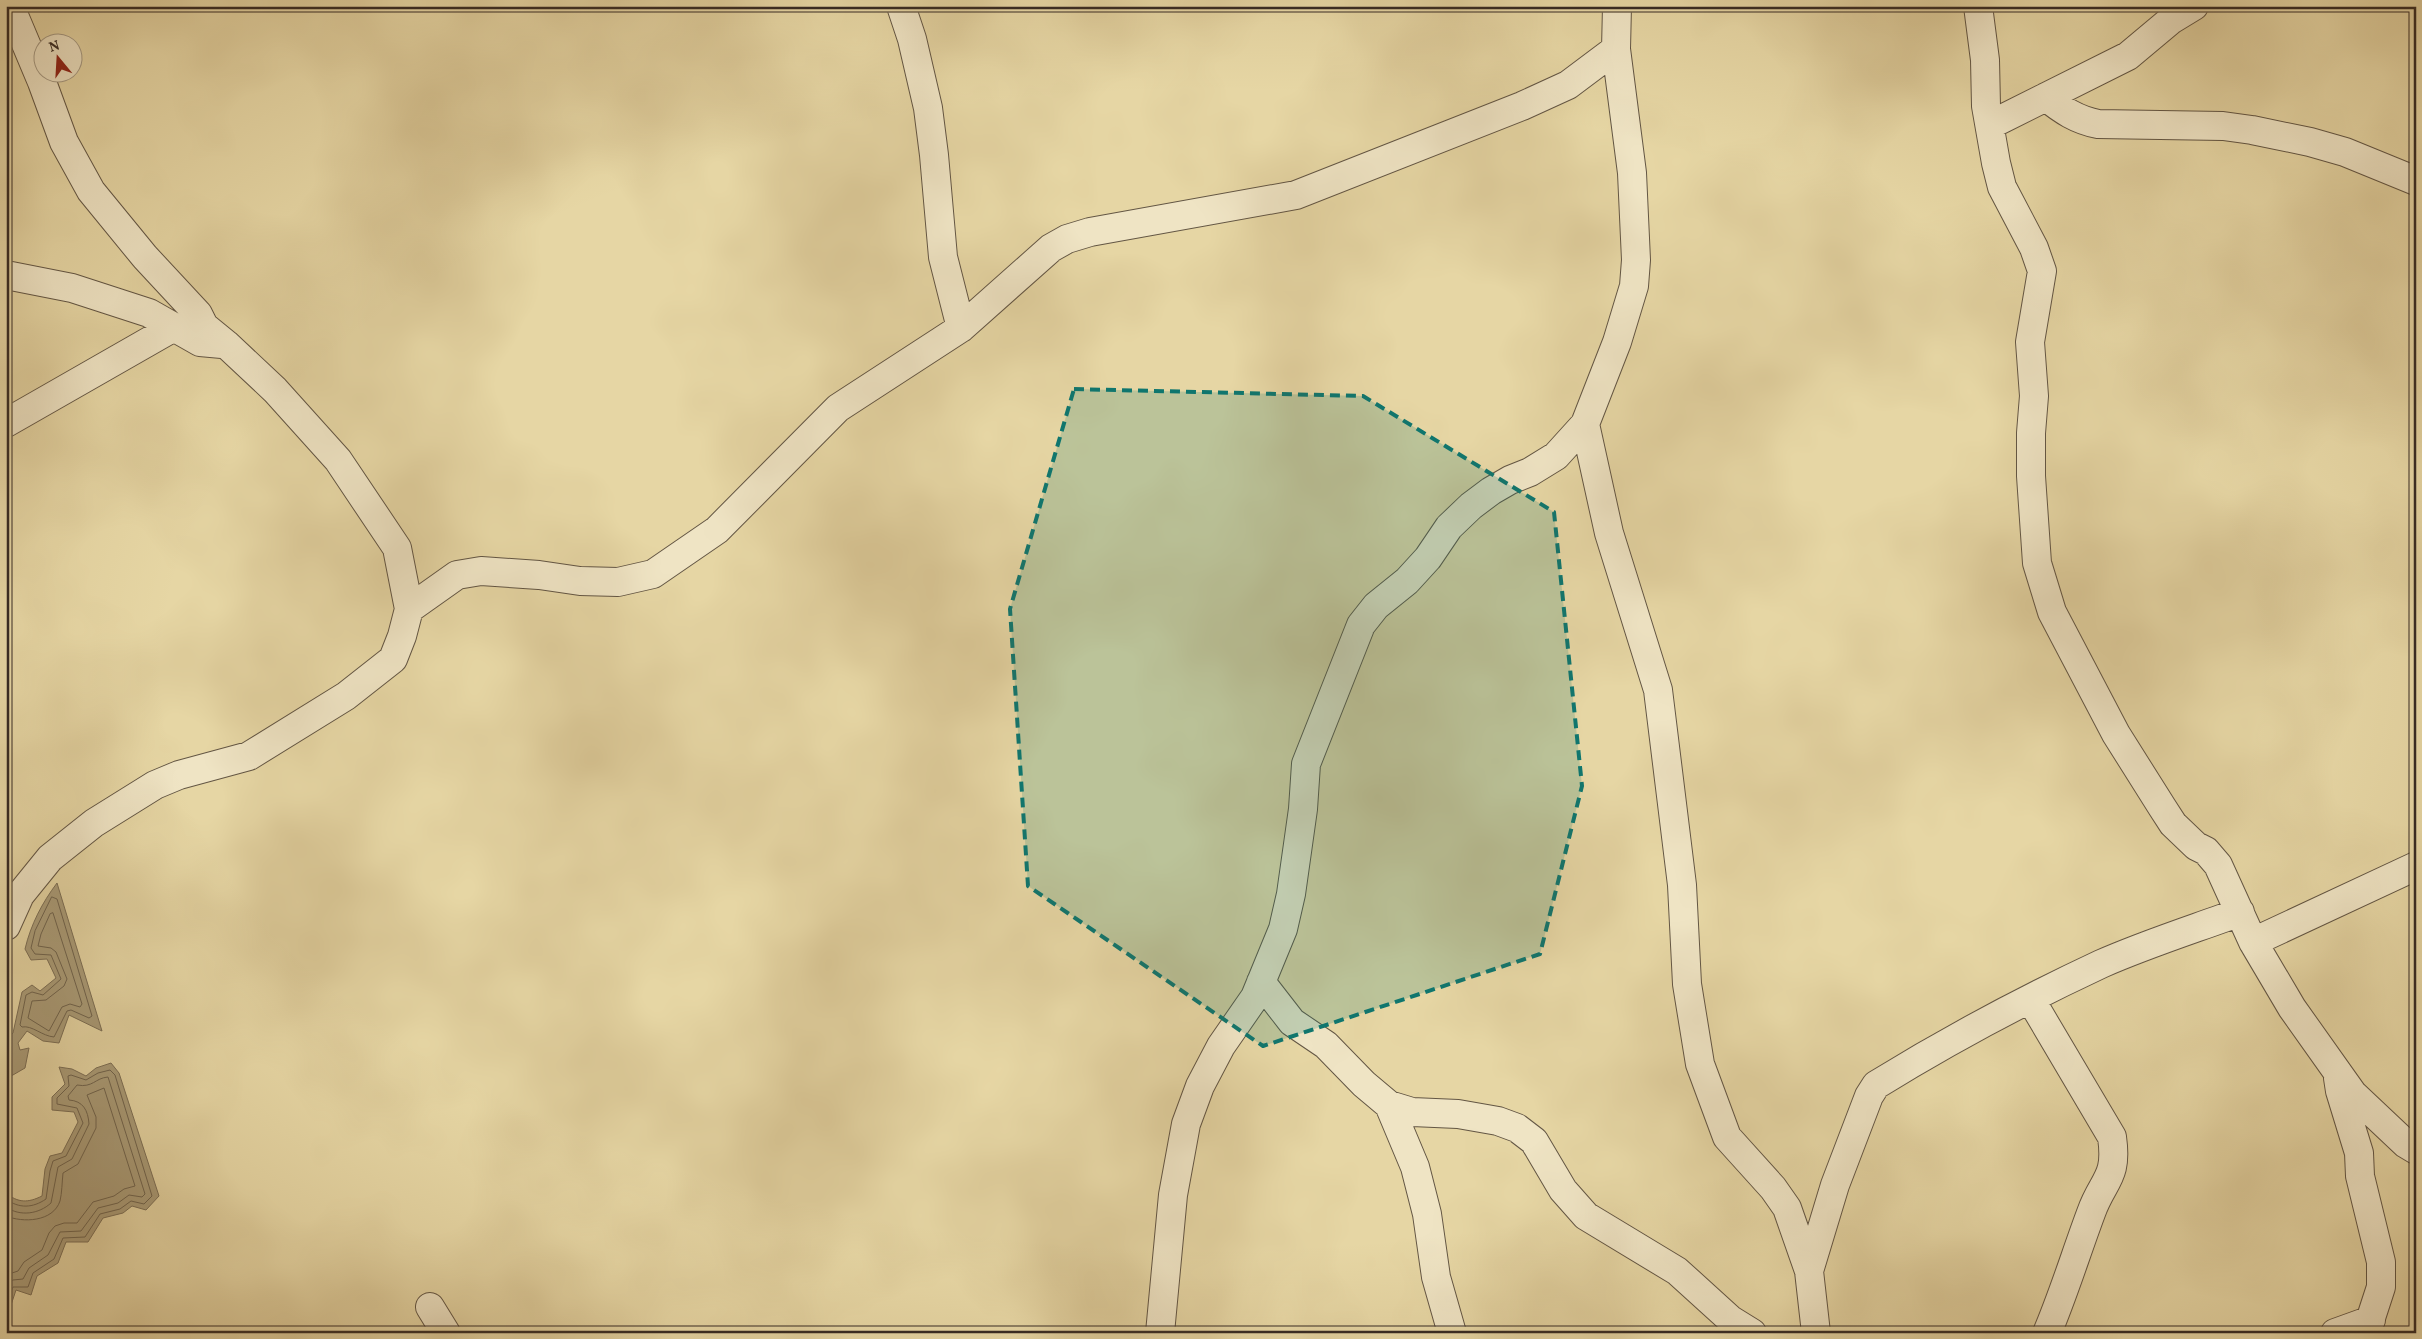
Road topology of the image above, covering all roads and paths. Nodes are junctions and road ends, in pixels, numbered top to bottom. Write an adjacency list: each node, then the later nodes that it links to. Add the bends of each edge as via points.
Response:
1 (10, 6): 13 (street, via 64,142 91,191 198,314 204,326)
2 (901, 6): 12 (street, via 928,108 943,257)
3 (1617, 6): 6 (street)
4 (1978, 6): 8 (street)
5 (2194, 6): 7 (street, via 2171,20 2128,56)
6 (1616, 49): 12 (street, via 1568,85 1522,106 1296,195 1147,220 1067,239 1051,248); 15 (street, via 1632,173 1634,286 1617,342)
7 (2046, 97): 8 (street); 9 (street, via 2064,112 2085,122 2223,126 2252,130 2345,152)
8 (1990, 125): 18 (street, via 2002,187 2034,248 2042,272 2030,342 2037,563 2043,586 2052,612 2116,734 2173,824 2218,865)
9 (2416, 181)
10 (6, 276): 11 (street, via 72,288 149,314)
11 (174, 327): 13 (street, via 200,342); 14 (street)
12 (961, 328): 16 (street, via 838,408 717,530 654,574 618,582 481,571 457,575)
13 (226, 344): 16 (street, via 275,390 338,460 397,548)
14 (6, 423)
15 (1585, 424): 21 (street, via 1556,456 1491,491 1471,506 1449,527 1428,558 1376,606 1361,625 1306,764 1291,894 1283,929); 26 (street, via 1609,533 1658,690 1682,885 1687,984 1700,1064 1727,1137 1787,1208)
16 (409, 609): 19 (street, via 393,659 346,696 249,756 155,785 94,823 50,858 20,895)
17 (2416, 866): 20 (street)
18 (2240, 912): 20 (street); 22 (street, via 2102,964)
19 (6, 926)
20 (2253, 942): 23 (street, via 2292,1008)
21 (1261, 982): 24 (street, via 1292,1022 1326,1045); 30 (street, via 1248,1009 1221,1046 1200,1086 1186,1124 1173,1194)
22 (2031, 1000): 26 (street, via 1951,1039 1876,1085 1835,1185); 34 (street, via 2112,1138 2115,1156 2110,1178 2092,1211)
23 (2337, 1072): 25 (street, via 2353,1094); 28 (street, via 2359,1153 2360,1176 2381,1262 2381,1287)
24 (1389, 1105): 31 (street, via 1415,1167 1427,1214 1436,1277); 32 (street, via 1412,1112 1498,1120 1517,1128 1534,1141 1564,1190 1586,1216 1677,1270 1731,1320)
25 (2416, 1150)
26 (1809, 1271): 33 (street)
27 (430, 1307): 29 (street)
28 (2369, 1326): 35 (street)
29 (446, 1333)
30 (1160, 1333)
31 (1452, 1333)
32 (1752, 1333)
33 (1816, 1333)
34 (2047, 1333)
35 (2335, 1333)

